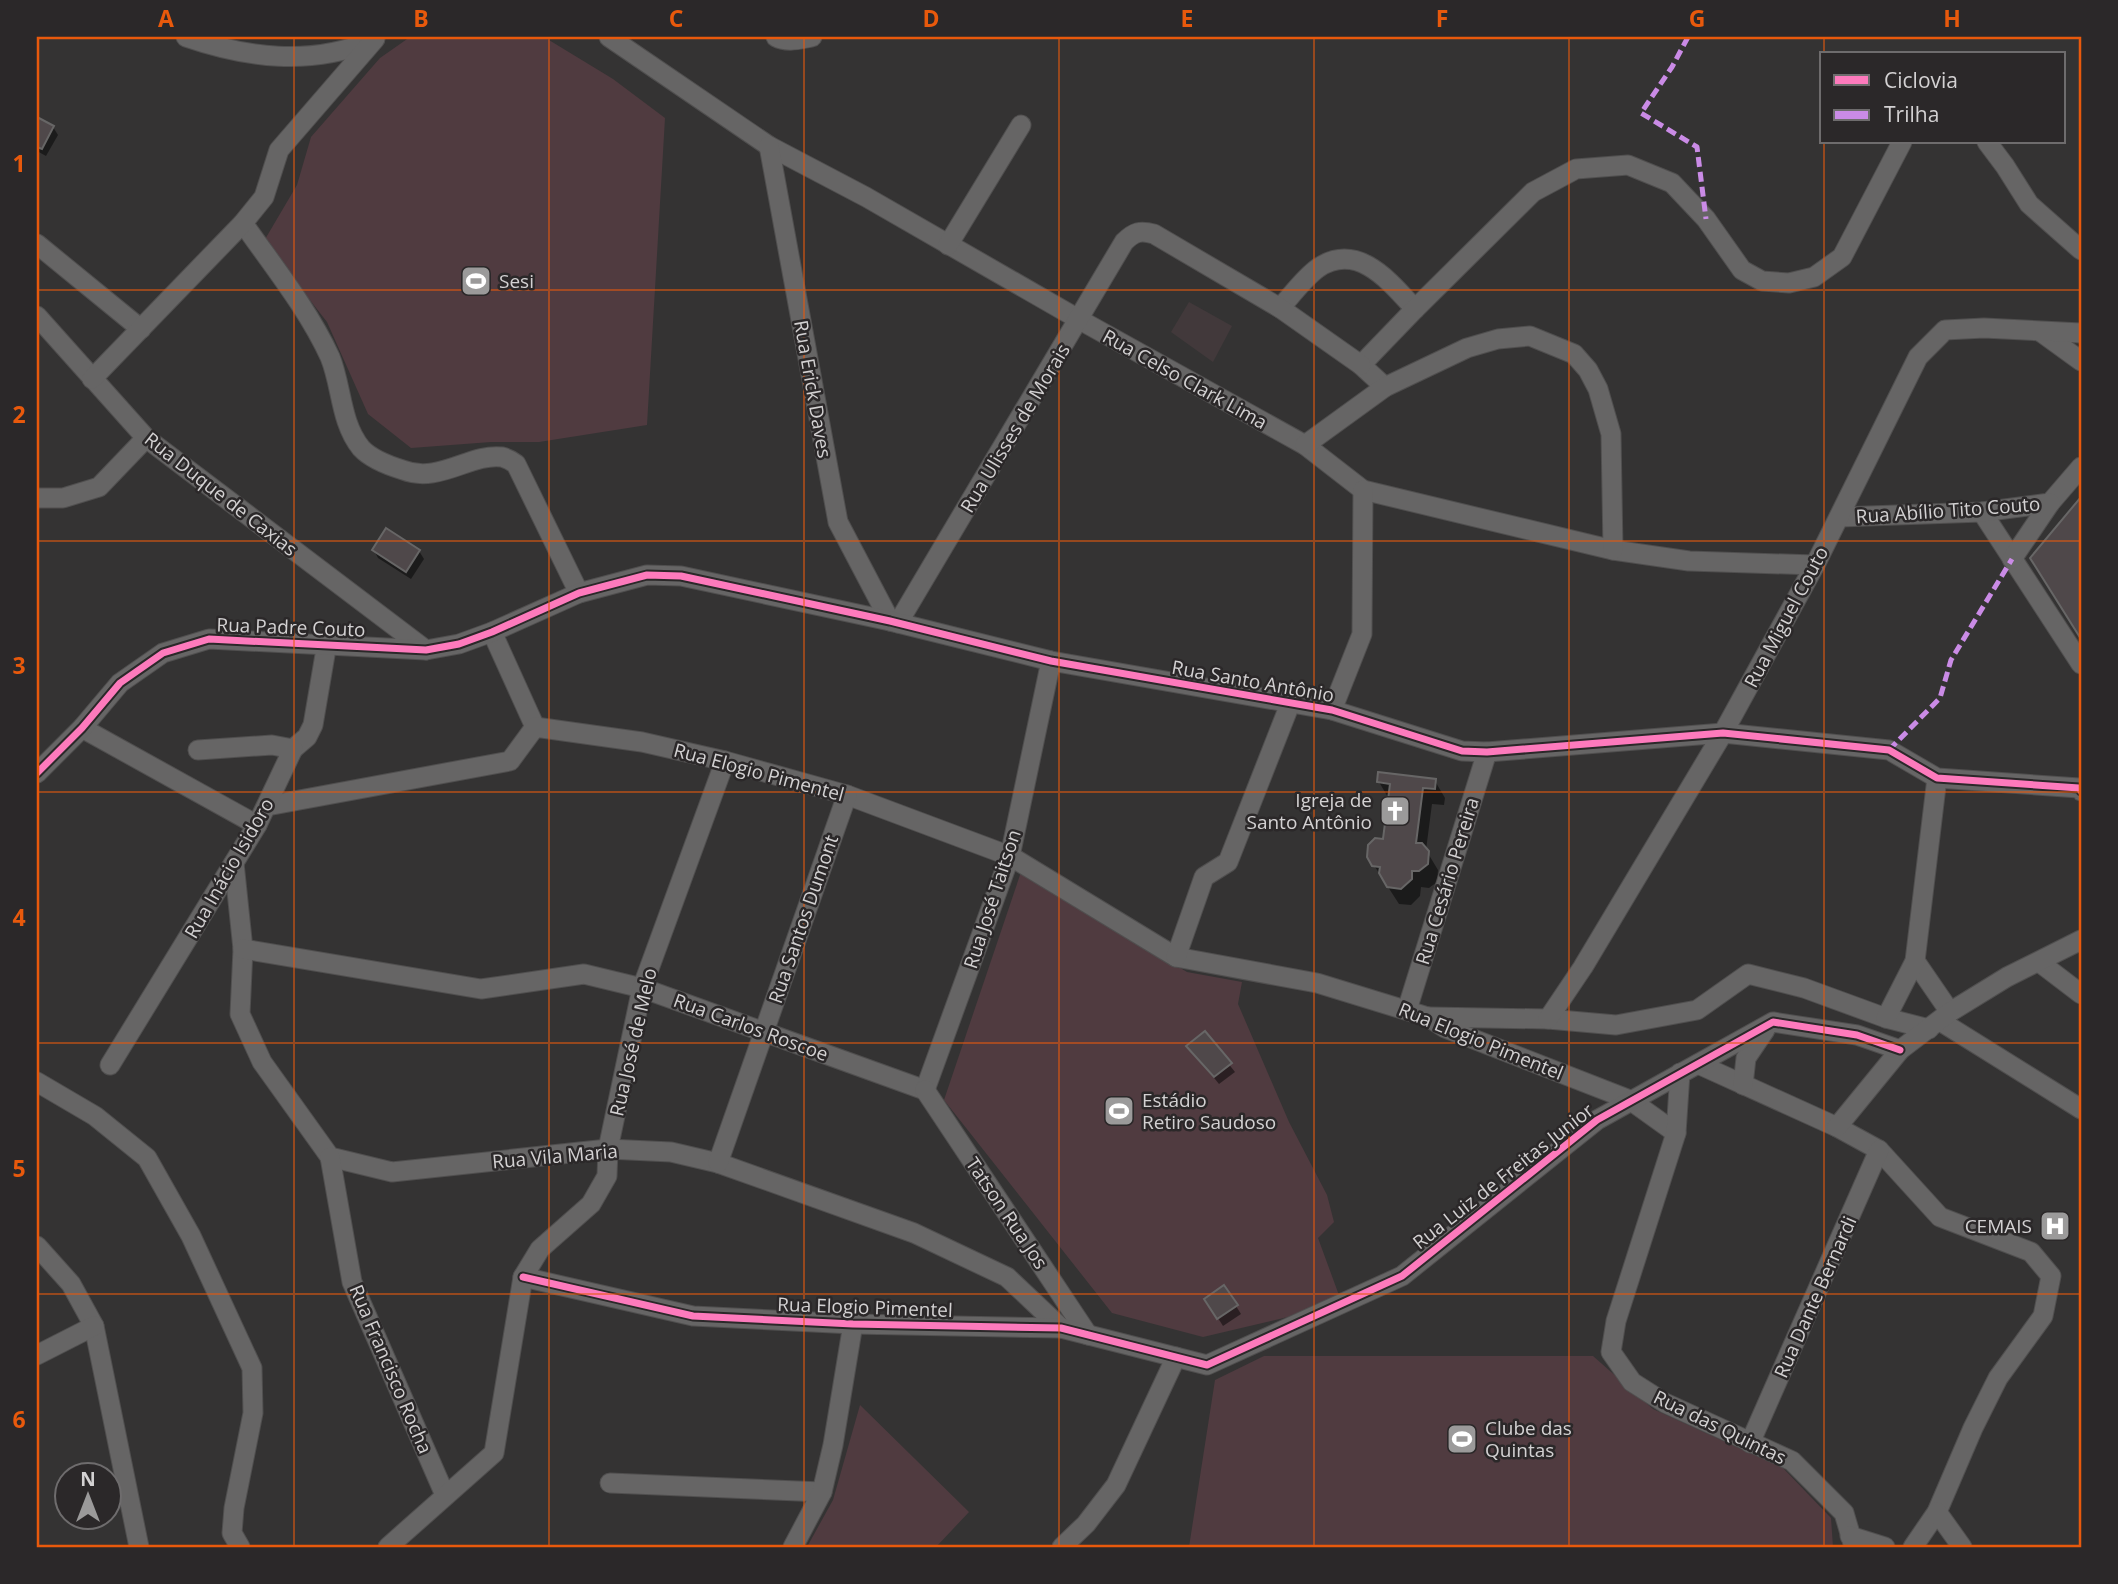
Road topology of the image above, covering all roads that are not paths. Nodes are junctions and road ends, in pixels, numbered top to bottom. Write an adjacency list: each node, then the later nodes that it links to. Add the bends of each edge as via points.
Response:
1 (186, 37): 4 (street, via 221,49 297,58 337,53)
2 (609, 37): 9 (street, Rua Celso Clark Lima)
3 (812, 37): 5 (street)
4 (376, 38): 10 (street, via 279,150 264,197)
5 (778, 38)
6 (1021, 125): 12 (street)
7 (1901, 144): 15 (street, via 1842,257 1814,277 1789,284 1762,282 1742,270 1706,219 1672,183 1628,164 1576,169 1533,192)
8 (1989, 144): 13 (street, via 2029,204)
9 (769, 146): 12 (street, Rua Celso Clark Lima); 37 (street, Rua Erick Daves, via 838,523)
10 (243, 223): 18 (street); 36 (street, via 307,315 330,359 347,421 362,449 409,473 430,474 490,458 503,457 516,464)
11 (37, 244): 18 (street)
12 (948, 244): 17 (street, Rua Celso Clark Lima)
13 (2081, 250)
14 (1280, 308): 15 (street, via 1317,269 1355,259 1378,271); 17 (street, Rua Ulisses de Morais, via 1143,230 1124,242); 22 (street)
15 (1415, 309): 22 (street)
16 (37, 316): 23 (street, Rua Duque de Caxias)
17 (1080, 320): 26 (street, Rua Celso Clark Lima); 37 (street, Rua Ulisses de Morais)
18 (141, 329): 23 (street)
19 (2041, 332): 20 (street, Rua Miguel Couto); 21 (street); 32 (street, Rua Miguel Couto, via 1945,330 1918,357)
20 (2081, 333)
21 (2081, 361)
22 (1361, 365): 24 (street)
23 (92, 379): 25 (street, Rua Duque de Caxias)
24 (1385, 387): 26 (street); 33 (street, via 1467,348 1498,339 1530,337 1574,354 1598,389 1611,434)
25 (146, 438): 29 (street, via 99,487 63,498); 40 (street, Rua Duque de Caxias)
26 (1305, 445): 28 (street, Rua Celso Clark Lima)
27 (2081, 467): 30 (street, Rua Abílio Tito Couto)
28 (1363, 490): 33 (street, Rua Celso Clark Lima); 44 (street, via 1362,634)
29 (37, 498)
30 (2050, 503): 31 (street, Rua Abílio Tito Couto); 34 (street)
31 (1982, 512): 32 (street, Rua Abílio Tito Couto); 34 (street)
32 (1840, 517): 35 (street, Rua Miguel Couto)
33 (1613, 550): 35 (street, Rua Celso Clark Lima, via 1689,561)
34 (2012, 559): 42 (street)
35 (1815, 565): 47 (street, Rua Miguel Couto)
36 (579, 593): 37 (street, Rua Santo Antônio, via 648,575 681,576); 38 (street, Rua Santo Antônio)
37 (894, 622): 41 (street, Rua Santo Antônio)
38 (492, 632): 40 (street, Rua Santo Antônio); 45 (street)
39 (327, 643): 40 (street, Rua Padre Couto); 46 (street, Rua Padre Couto, via 208,639 163,653 120,682); 48 (street, Rua Inácio Isidoro, via 313,725)
40 (426, 650)
41 (1051, 661): 43 (street, Rua Santo Antônio); 58 (street, Rua José Taitson)
42 (2081, 664)
43 (1290, 704): 44 (street, Rua Santo Antônio); 62 (street, via 1228,862 1204,877)
44 (1332, 710): 50 (street, Rua Santo Antônio, via 1462,751)
45 (535, 727): 51 (street, Rua Elogio Pimentel, via 642,742); 56 (street, via 510,761)
46 (82, 729): 52 (street, Rua Padre Couto); 57 (street)
47 (1723, 733): 50 (street, Rua Santo Antônio); 53 (street, Rua Santo Antônio, via 1889,750); 70 (street, Rua Miguel Couto)
48 (293, 749): 49 (street, via 272,745); 56 (street, Rua Inácio Isidoro)
49 (198, 750)
50 (1487, 752): 67 (street, Rua Cesário Pereira)
51 (725, 761): 55 (street, Rua Elogio Pimentel); 65 (street, Rua José de Melo)
52 (37, 773)
53 (1937, 778): 54 (street, Rua Santo Antônio); 63 (street)
54 (2081, 791)
55 (847, 795): 58 (street, Rua Elogio Pimentel); 73 (street, Rua Santos Dumont)
56 (267, 806): 57 (street, Rua Inácio Isidoro)
57 (257, 825): 59 (street, Rua Inácio Isidoro)
58 (1010, 856): 62 (street, Rua Elogio Pimentel); 80 (street, Rua José Taitson)
59 (234, 863): 61 (street); 76 (street, Rua Inácio Isidoro)
60 (2081, 940): 64 (street)
61 (243, 949): 65 (street, Rua Carlos Roscoe, via 481,989 584,974); 87 (street, via 240,1013 262,1062)
62 (1176, 957): 67 (street, Rua Elogio Pimentel, via 1317,983)
63 (1915, 961): 69 (street); 71 (street)
64 (2039, 962): 66 (street); 71 (street, via 2007,976)
65 (642, 988): 73 (street, Rua Carlos Roscoe); 85 (street, Rua José de Melo)
66 (2081, 994)
67 (1407, 1010): 68 (street, Rua Elogio Pimentel)
68 (1428, 1017): 70 (street); 81 (street, Rua Elogio Pimentel, via 1445,1028)
69 (1886, 1018): 70 (street, via 1804,988 1748,974 1697,1010 1616,1025); 71 (street)
70 (1548, 1019)
71 (1939, 1021): 74 (street); 82 (street)
72 (1773, 1022): 74 (street, via 1857,1035); 75 (street, Rua Luiz de Freitas Junior); 79 (street, via 1746,1059)
73 (764, 1031): 80 (street, Rua Carlos Roscoe); 88 (street, Rua Santos Dumont)
74 (1900, 1050): 83 (street)
75 (1698, 1064): 77 (street, Rua Luiz de Freitas Junior); 79 (street)
76 (110, 1065)
77 (1680, 1073): 81 (street, Rua Luiz de Freitas Junior); 84 (street)
78 (37, 1082): 105 (street, via 95,1116 147,1158 191,1236 252,1368 253,1413 232,1533)
79 (1743, 1085): 83 (street)
80 (925, 1090): 94 (street, Tatson Rua Jos)
81 (1630, 1100): 84 (street, Rua Elogio Pimentel); 97 (street, Rua Luiz de Freitas Junior, via 1597,1120 1402,1276)
82 (2081, 1108)
83 (1837, 1127): 86 (street)
84 (1676, 1133): 98 (street, Rua das Quintas, via 1616,1321 1611,1352 1632,1382 1665,1403)
85 (608, 1149): 87 (street, Rua Vila Maria, via 392,1172); 88 (street, Rua Vila Maria, via 671,1152); 90 (street, Rua José de Melo, via 607,1176 591,1204 540,1249)
86 (1879, 1150): 98 (street, Rua Dante Bernardi); 102 (street, via 1940,1217 2031,1252 2051,1276 2043,1316 1998,1378)
87 (330, 1157): 101 (street, Rua Francisco Rocha, via 352,1282)
88 (718, 1163): 93 (street, Rua Vila Maria, via 914,1233 1007,1277)
89 (37, 1246): 92 (street, via 71,1284)
90 (523, 1277): 91 (street, Rua Elogio Pimentel, via 693,1316); 101 (street, Rua José de Melo, via 494,1453)
91 (853, 1324): 93 (street, Rua Elogio Pimentel); 100 (street)
92 (94, 1325): 95 (street); 104 (street)
93 (1061, 1328): 94 (street, Rua Elogio Pimentel)
94 (1088, 1335): 96 (street, Rua Elogio Pimentel)
95 (37, 1355)
96 (1176, 1357): 97 (street, Rua Elogio Pimentel); 108 (street, via 1116,1485)
97 (1207, 1365)
98 (1750, 1443): 103 (street, Rua das Quintas, via 1791,1461 1844,1513)
99 (610, 1483): 100 (street)
100 (822, 1492): 107 (street)
101 (445, 1495): 106 (street, Rua José de Melo)
102 (1937, 1512): 110 (street); 111 (street)
103 (1852, 1541): 109 (street, Rua das Quintas)
104 (139, 1547)
105 (240, 1547)
106 (388, 1547)
107 (793, 1547)
108 (1062, 1547)
109 (1885, 1547)
110 (1913, 1547)
111 (1962, 1547)

